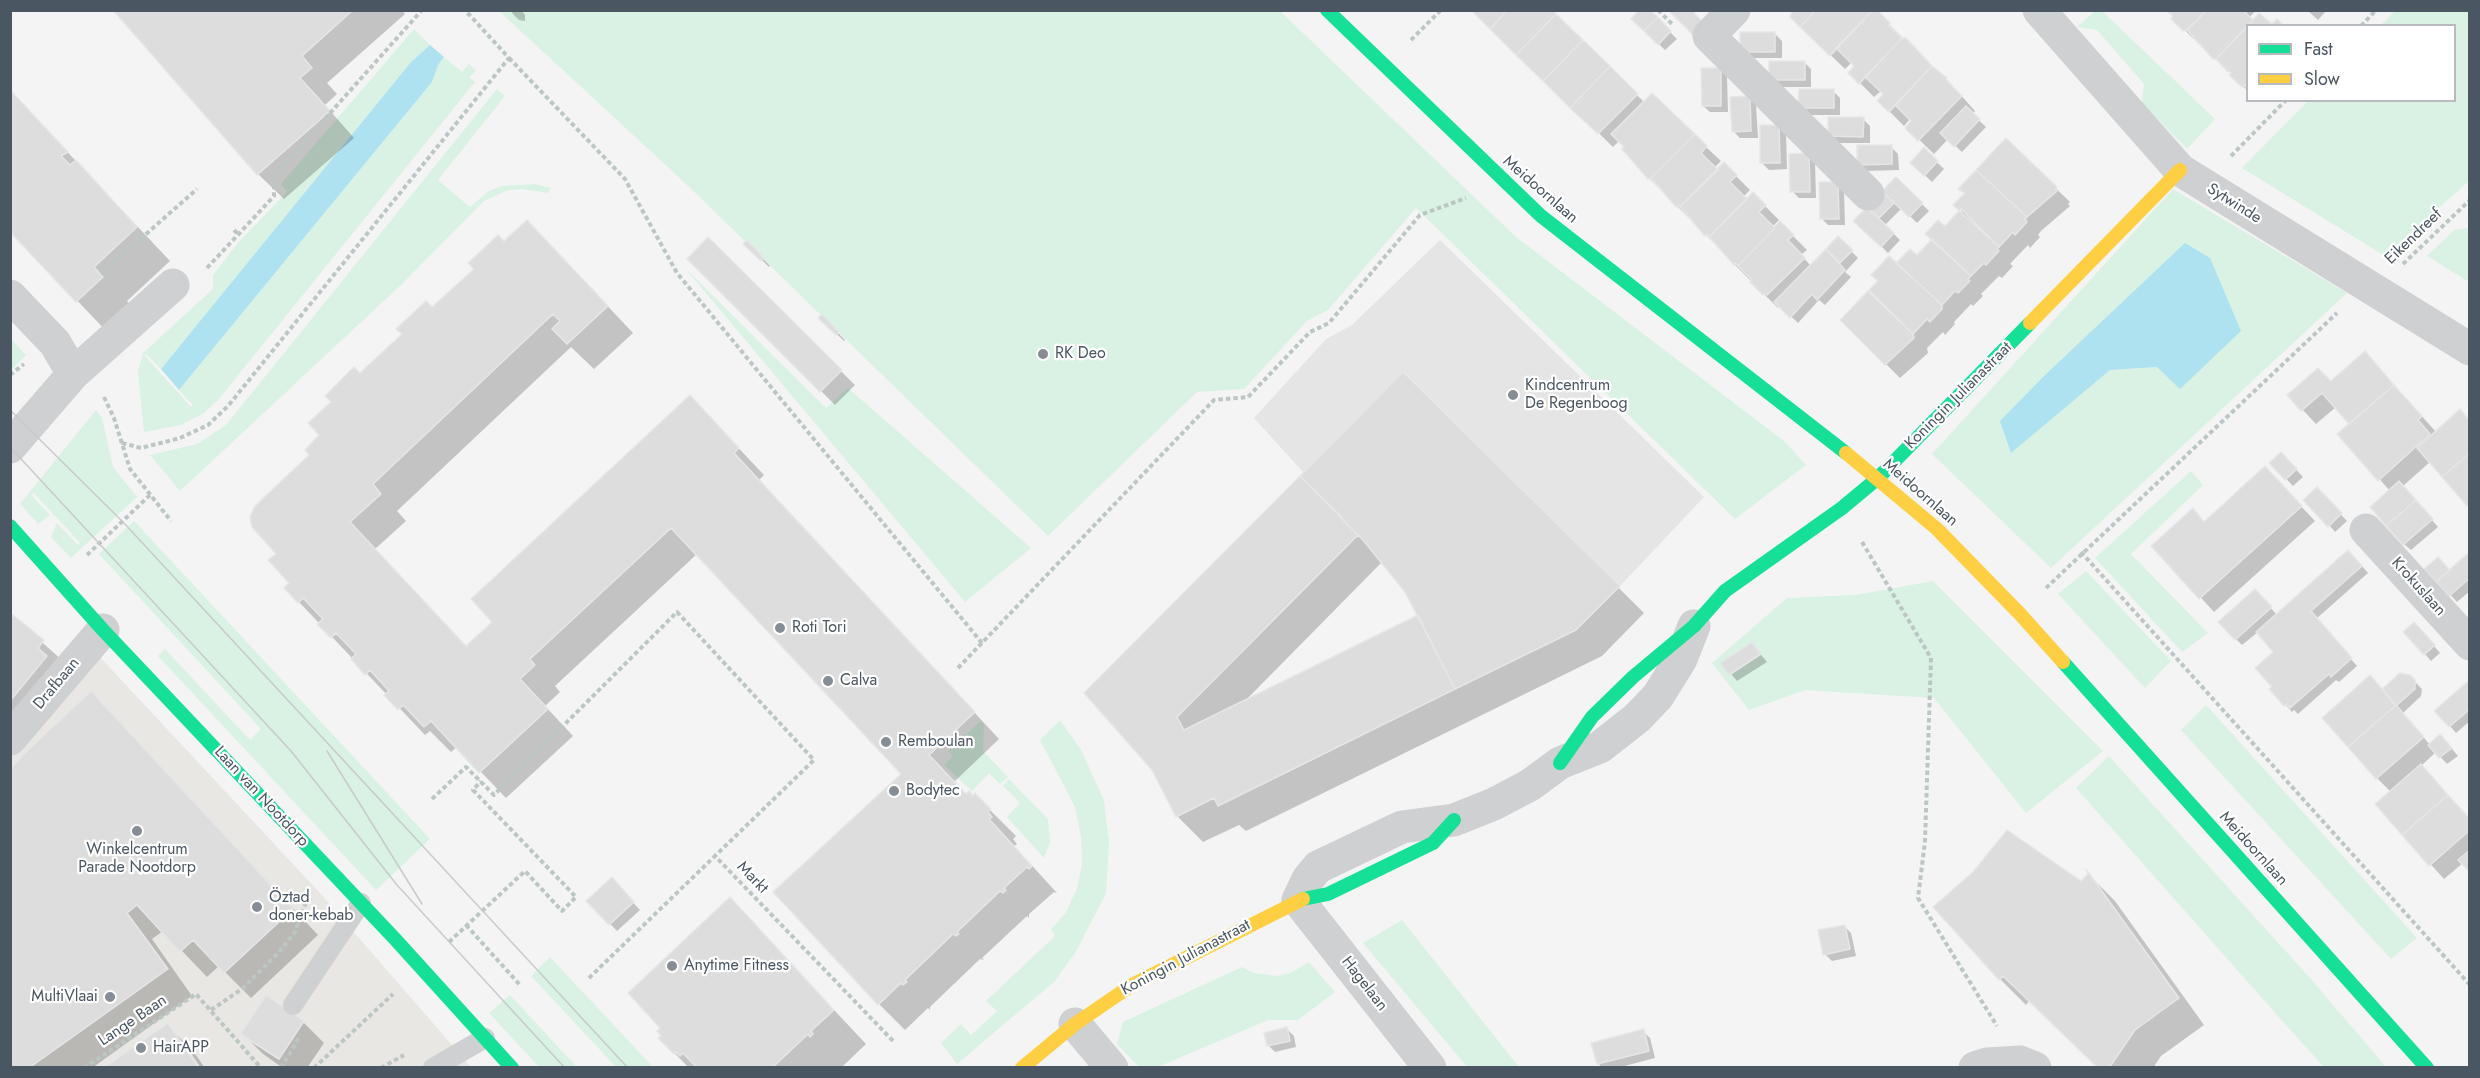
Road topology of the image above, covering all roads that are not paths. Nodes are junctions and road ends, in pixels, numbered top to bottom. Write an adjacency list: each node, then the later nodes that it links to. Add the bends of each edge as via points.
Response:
1 (1328, 10): 11 (street, Meidoornlaan, via 1541,216)
2 (1734, 10): 5 (street, via 1709,36)
3 (2039, 10): 4 (street, Sytwinde)
4 (2192, 177): 8 (street, Sytwinde); 11 (street, Koningin Julianastraat)
5 (1868, 194)
6 (173, 285): 9 (street)
7 (10, 297): 9 (street, via 55,343)
8 (2469, 349)
9 (73, 374): 10 (street)
10 (10, 447)
11 (1878, 478): 14 (street, Koningin Julianastraat, via 1725,591); 30 (street, Meidoornlaan, via 1936,529 2020,614)
12 (10, 526): 15 (street, Laan van Nootdorp)
13 (2366, 530): 16 (street, Krokuslaan)
14 (1694, 626): 18 (street, Koningin Julianastraat, via 1681,659 1658,696 1600,747 1560,763 1494,804 1454,820 1402,827 1318,867)
15 (103, 630): 17 (street, Drafbaan); 19 (street, Laan van Nootdorp)
16 (2469, 644)
17 (10, 739)
18 (1298, 900): 21 (street, Koningin Julianastraat, via 1132,985); 28 (street, Hagelaan)
19 (361, 903): 20 (lane); 22 (street, Laan van Nootdorp)
20 (292, 1005)
21 (1075, 1024): 26 (street, Koningin Julianastraat); 27 (street)
22 (485, 1038): 24 (lane); 25 (street, Laan van Nootdorp)
23 (2027, 1065): 29 (street, via 1987,1064)
24 (433, 1068)
25 (512, 1068)
26 (1022, 1068)
27 (1112, 1068)
28 (1430, 1068)
29 (1975, 1068)
30 (2427, 1068)

